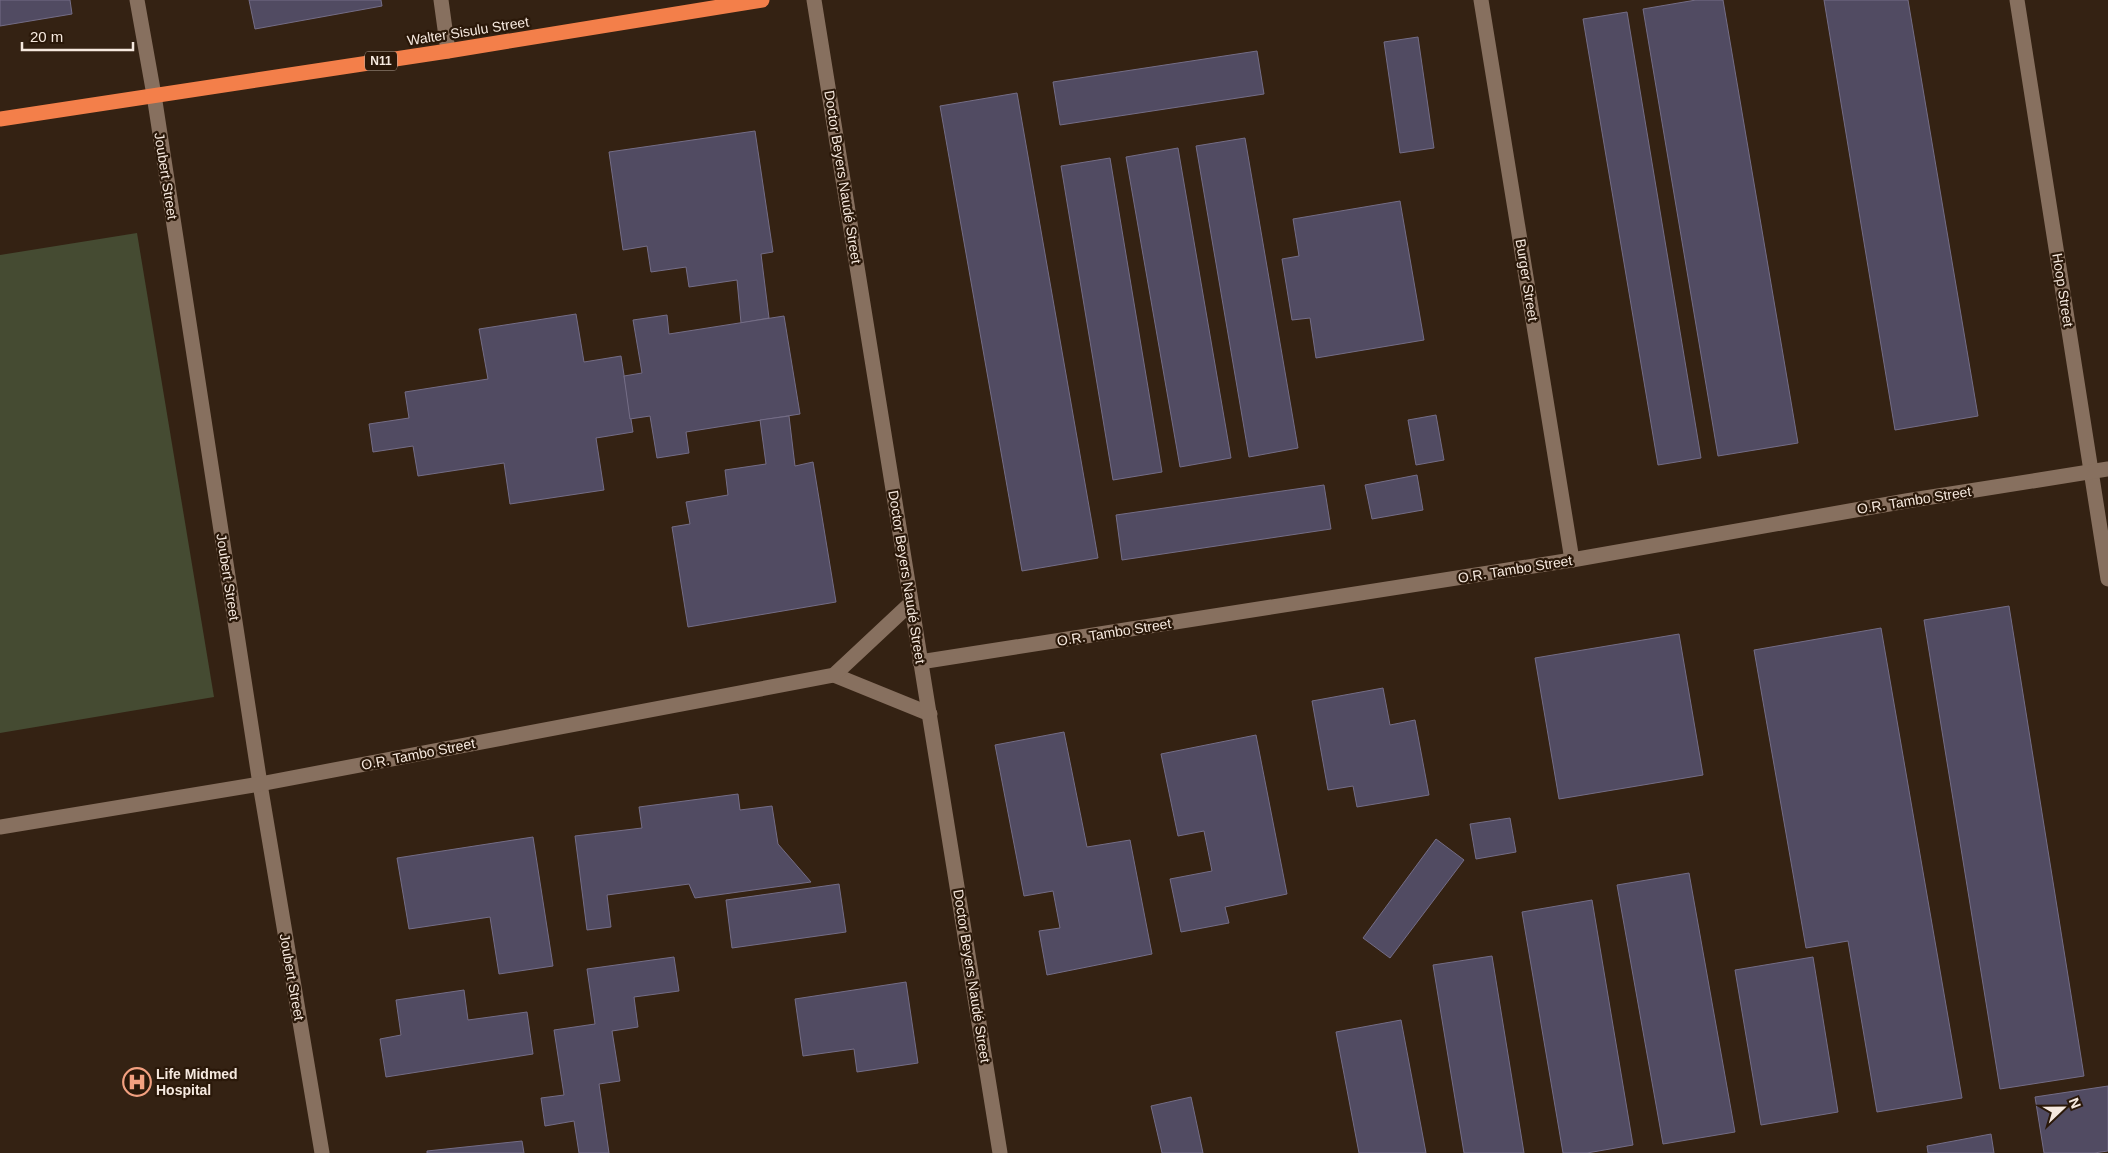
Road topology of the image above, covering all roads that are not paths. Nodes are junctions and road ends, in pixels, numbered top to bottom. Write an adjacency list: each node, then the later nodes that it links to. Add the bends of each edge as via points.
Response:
1 (137, 0): 8 (street, Joubert Street)
2 (442, 0): 7 (street)
3 (762, 0): 7 (highway, Walter Sisulu Street / N11)
4 (814, 0): 14 (street, Doctor Beyers Naudé Street)
5 (1481, 0): 12 (street, Burger Street)
6 (2017, 0): 11 (street, Hoop Street)
7 (448, 51): 8 (highway, Walter Sisulu Street / N11)
8 (154, 95): 9 (highway, Walter Sisulu Street / N11); 18 (street, Joubert Street)
9 (0, 119)
10 (2108, 469): 11 (street, O.R. Tambo Street)
11 (2091, 471): 12 (street, O.R. Tambo Street); 13 (street, Hoop Street)
12 (1572, 560): 15 (street, O.R. Tambo Street)
13 (2108, 579)
14 (911, 603): 15 (street, Doctor Beyers Naudé Street); 16 (street)
15 (920, 662): 17 (street, Doctor Beyers Naudé Street)
16 (834, 675): 17 (street); 18 (street, O.R. Tambo Street)
17 (930, 714): 21 (street, Doctor Beyers Naudé Street)
18 (260, 784): 19 (street, O.R. Tambo Street); 20 (street, Joubert Street)
19 (0, 827)
20 (322, 1153)
21 (1000, 1153)

